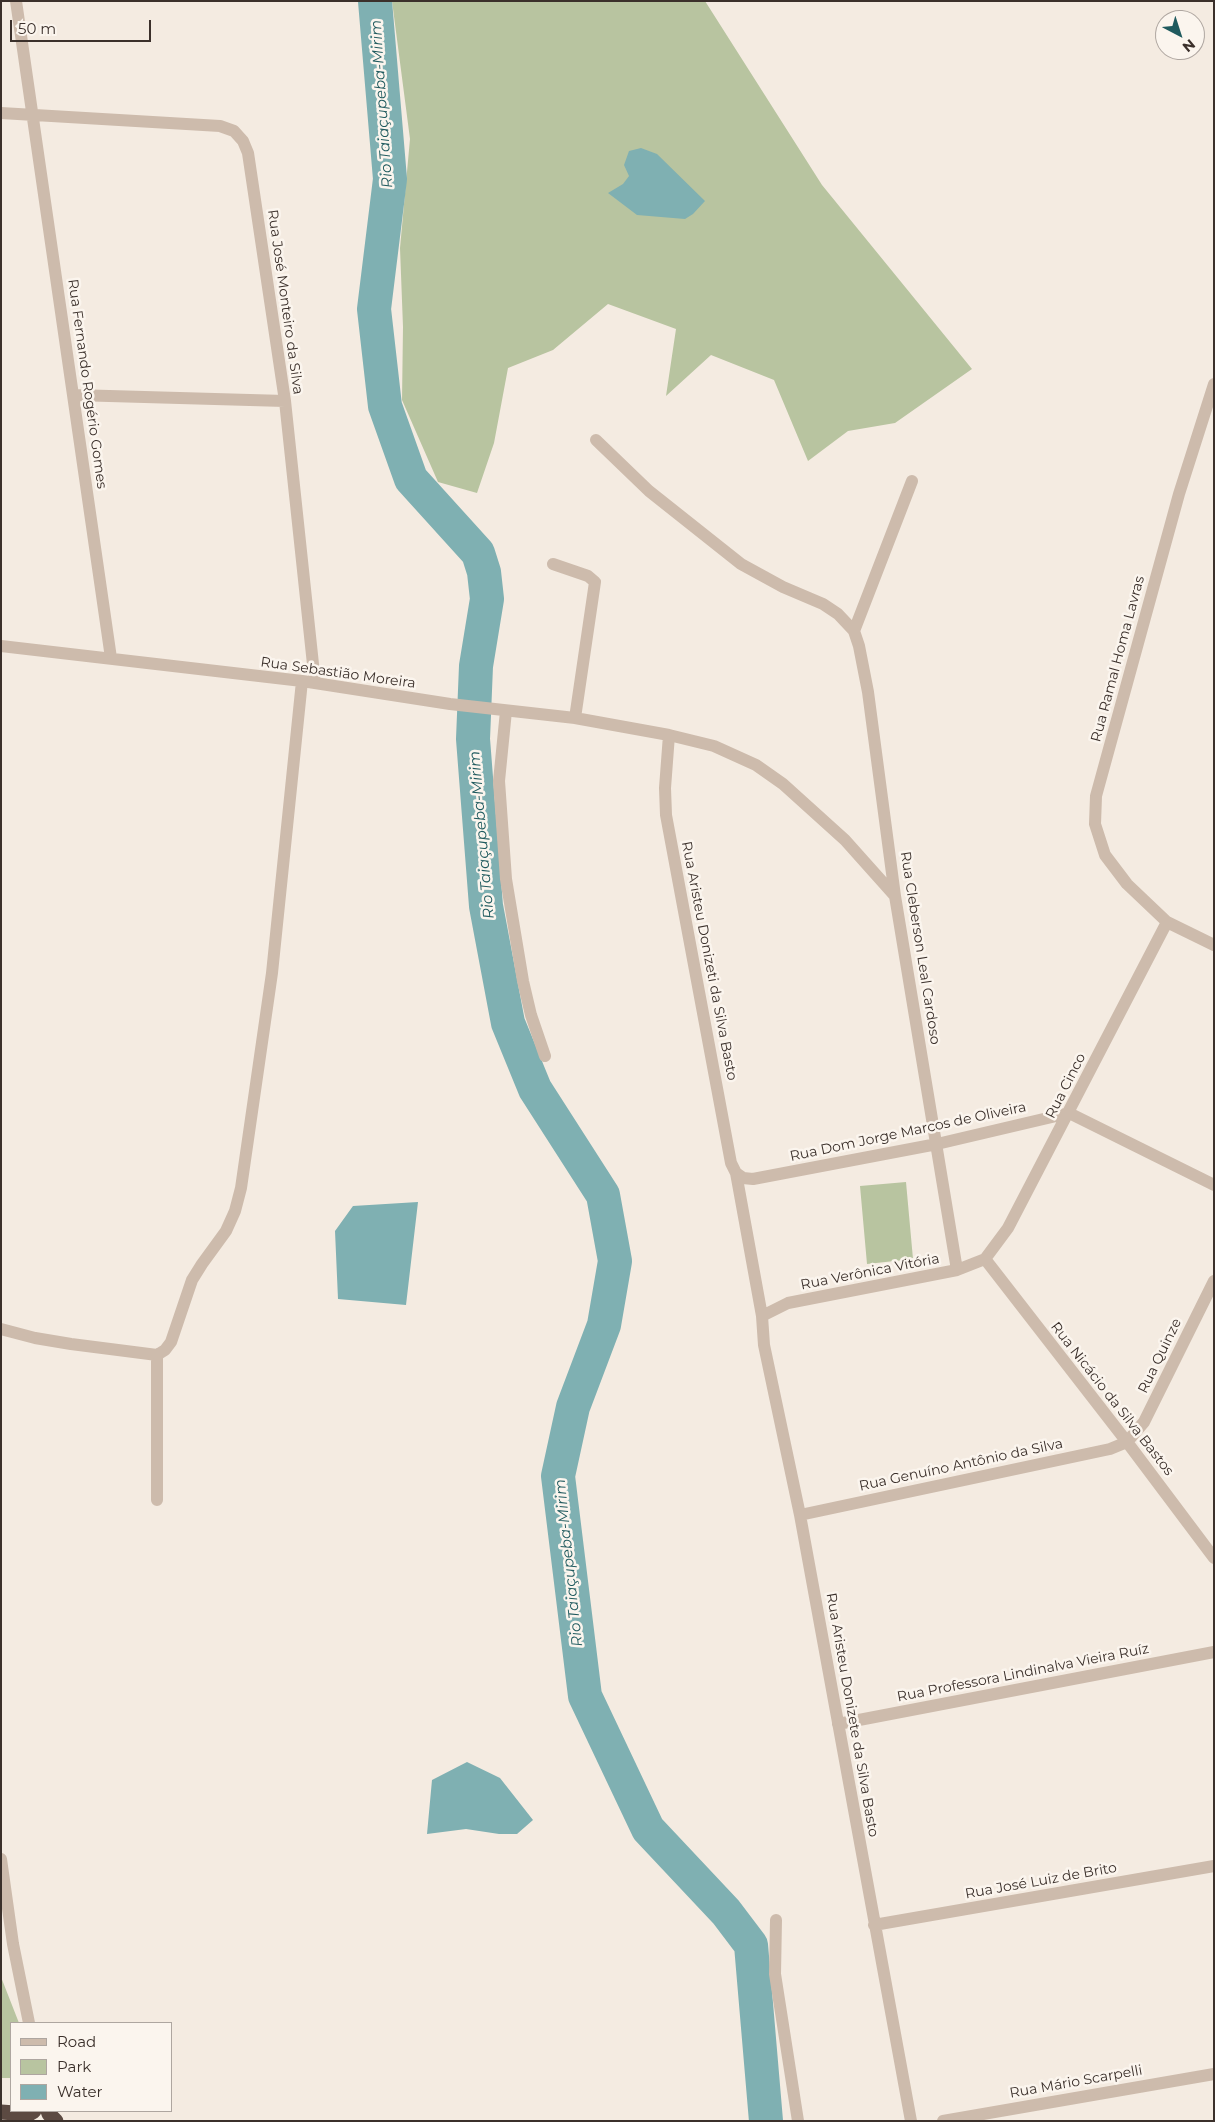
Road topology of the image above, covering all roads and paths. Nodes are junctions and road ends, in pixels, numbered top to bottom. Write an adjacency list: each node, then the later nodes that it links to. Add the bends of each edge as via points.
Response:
1 (16, 1): 3 (street, Rua Fernando Rogério Gomes)
2 (1, 114): 3 (street, Rua José Monteiro da Silva)
3 (33, 115): 5 (street, Rua Fernando Rogério Gomes); 6 (street, Rua José Monteiro da Silva, via 220,126 234,131 243,141 248,153)
4 (1214, 384): 19 (street, Rua Ramal Homa Lavras, via 1179,494 1096,796 1095,824 1105,855 1126,884)
5 (74, 395): 6 (street); 12 (street, Rua Fernando Rogério Gomes)
6 (285, 400): 14 (street, Rua José Monteiro da Silva)
7 (596, 440): 10 (street, via 649,491 741,564 823,604)
8 (912, 481): 10 (street)
9 (553, 564): 16 (street, via 588,576 595,582)
10 (854, 631): 18 (street, Rua Cleberson Leal Cardoso, via 868,692)
11 (1, 646): 12 (street, Rua Sebastião Moreira)
12 (111, 658): 13 (street, Rua Sebastião Moreira)
13 (302, 681): 14 (street, Rua Sebastião Moreira); 31 (street, via 272,972 241,1188 226,1231 192,1280 171,1342)
14 (315, 683): 15 (street, Rua Sebastião Moreira)
15 (506, 711): 16 (street, Rua Sebastião Moreira); 21 (street, via 499,781 506,879 523,981)
16 (575, 718): 17 (street, Rua Sebastião Moreira)
17 (669, 735): 18 (street, Rua Sebastião Moreira, via 714,746 763,769 845,840); 24 (street, Rua Aristeu Donizeti da Silva Basto, via 666,815 731,1162)
18 (895, 896): 23 (street, Rua Cleberson Leal Cardoso)
19 (1167, 922): 20 (street); 22 (street, Rua Cinco)
20 (1214, 945)
21 (545, 1056)
22 (1069, 1113): 23 (street, Rua Dom Jorge Marcos de Oliveira); 25 (street); 26 (street, Rua Cinco, via 1008,1228)
23 (937, 1144): 24 (street, Rua Dom Jorge Marcos de Oliveira, via 753,1179); 27 (street, Rua Cleberson Leal Cardoso)
24 (736, 1173): 29 (street, Rua Aristeu Donizeti da Silva Basto)
25 (1214, 1185)
26 (985, 1259): 27 (street, Rua Verônica Vitória); 32 (street, Rua Nicácio da Silva Bastos)
27 (957, 1270): 29 (street, Rua Verônica Vitória, via 788,1303)
28 (1214, 1281): 32 (street, Rua Quinze, via 1144,1422)
29 (762, 1316): 34 (street, Rua Aristeu Donizete da Silva Basto, via 764,1345)
30 (1, 1329): 31 (street, via 71,1344)
31 (157, 1355): 33 (street)
32 (1127, 1442): 34 (street, Rua Genuíno Antônio da Silva, via 1110,1449); 35 (street, Rua Nicácio da Silva Bastos)
33 (157, 1500)
34 (800, 1515): 37 (street, Rua Aristeu Donizete da Silva Basto)
35 (1214, 1558)
36 (1214, 1652): 37 (street, Rua Professora Lindinalva Vieira Ruíz)
37 (838, 1724): 41 (street, Rua Aristeu Donizete da Silva Basto)
38 (1, 1859): 42 (street)
39 (1214, 1866): 41 (street, Rua José Luiz de Brito)
40 (776, 1920): 48 (street, via 775,1974)
41 (874, 1925): 49 (street, Rua Aristeu Donizete da Silva Basto)
42 (29, 2022)
43 (1214, 2074): 50 (street, Rua Mário Scarpelli)
44 (1, 2112): 45 (highway)
45 (32, 2112)
46 (1, 2116): 47 (highway)
47 (15, 2121)
48 (798, 2121)
49 (911, 2121)
50 (943, 2121)

